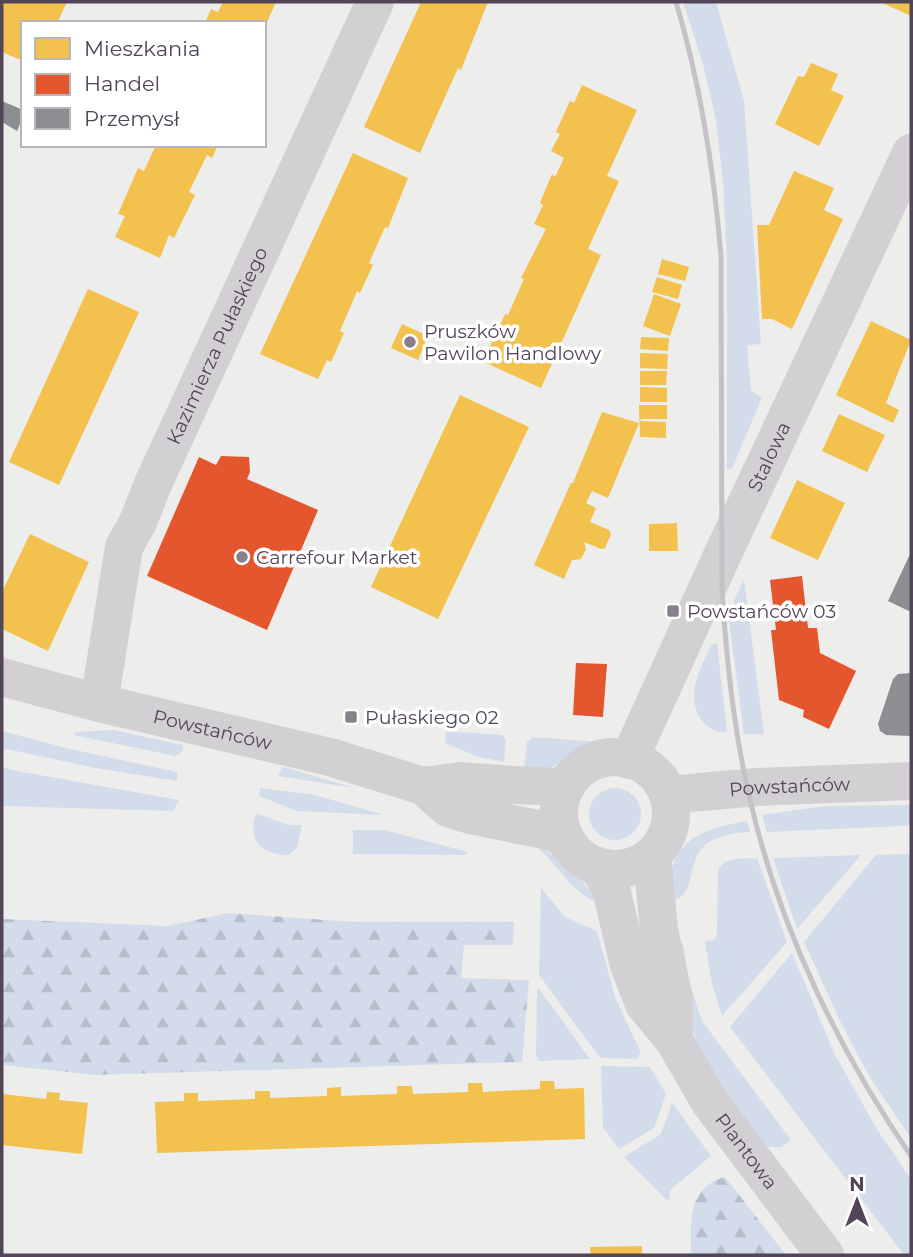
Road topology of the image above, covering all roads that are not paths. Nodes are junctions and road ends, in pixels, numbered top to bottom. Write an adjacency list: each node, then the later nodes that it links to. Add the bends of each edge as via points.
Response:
1 (375, 2): 4 (street, Kazimierza Pułaskiego, via 124,547)
2 (911, 153): 5 (street, Stalowa)
3 (2, 677): 4 (street, Powstańców)
4 (99, 703): 7 (street, Powstańców, via 330,757)
5 (629, 760): 8 (street, via 598,760 580,770); 9 (street, via 649,769)
6 (911, 781): 9 (street, Powstańców)
7 (423, 786): 8 (street, Powstańców, via 461,781); 10 (street, Powstańców, via 448,808)
8 (566, 787): 10 (street, via 559,811)
9 (668, 795): 11 (street, via 669,828)
10 (565, 837): 12 (street, via 582,858)
11 (652, 856): 12 (street, via 626,868); 13 (street, Plantowa, via 659,930 674,999)
12 (598, 866): 13 (street, Plantowa, via 611,889 638,993)
13 (674, 1040): 14 (street, Plantowa, via 709,1101)
14 (825, 1255)

